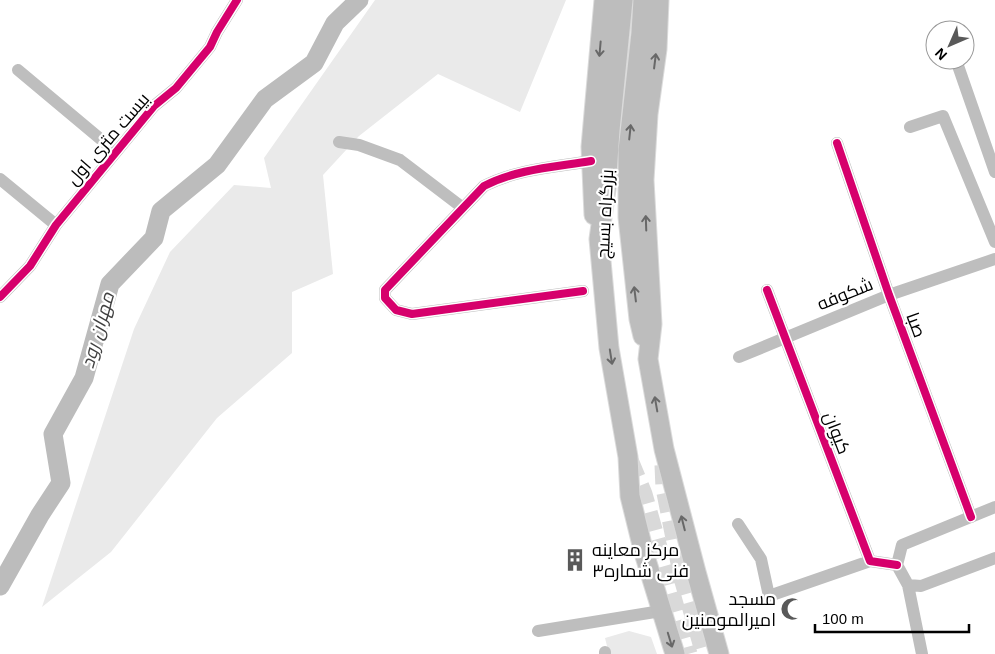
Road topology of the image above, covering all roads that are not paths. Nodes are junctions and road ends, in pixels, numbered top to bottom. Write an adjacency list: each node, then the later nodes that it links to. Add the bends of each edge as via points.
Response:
1 (237, 0): 11 (street, بیست متری اول, via 210,48 176,88 154,106)
2 (604, 0): 12 (highway, one-way to 12)
3 (623, 0): 17 (highway, بزرگراه بسیج)
4 (643, 0): 26 (highway, بزرگراه بسیج, one-way to 4, via 638,319 628,217 628,151)
5 (659, 0): 26 (highway, one-way to 5, via 652,324 644,180)
6 (18, 70): 11 (street)
7 (959, 70): 13 (street)
8 (910, 127): 18 (street, via 943,116)
9 (339, 142): 15 (street, via 359,145 400,160)
10 (837, 143): 23 (street, صبا)
11 (116, 152): 16 (street, بیست متری اول)
12 (591, 161): 15 (street, via 501,177 484,186); 17 (highway, via 593,209)
13 (995, 172)
14 (0, 179): 16 (street)
15 (463, 208): 22 (street, via 385,290 385,298 396,310 412,314)
16 (56, 224): 21 (street, بیست متری اول, via 30,266)
17 (599, 239): 34 (highway, بزرگراه بسیج, one-way to 34, via 610,348 628,457 630,496)
18 (995, 242)
19 (995, 259): 23 (street, شکوفه)
20 (766, 290): 24 (street, کیوان)
21 (2, 291)
22 (583, 291)
23 (890, 296): 24 (street, شکوفه); 28 (street, صبا)
24 (784, 338): 25 (street, شکوفه); 31 (street, کیوان)
25 (739, 356)
26 (648, 359): 37 (highway, one-way to 26, via 664,449)
27 (995, 507): 28 (street)
28 (971, 517): 32 (street, via 902,545)
29 (738, 524): 31 (street, via 761,559 769,596)
30 (995, 558): 33 (street, via 921,586)
31 (870, 561): 32 (street)
32 (897, 565): 33 (street)
33 (908, 585): 38 (street)
34 (661, 611): 35 (street); 36 (highway, بزرگراه بسیج, one-way to 36)
35 (538, 631)
36 (675, 654)
37 (719, 654)
38 (922, 654)

